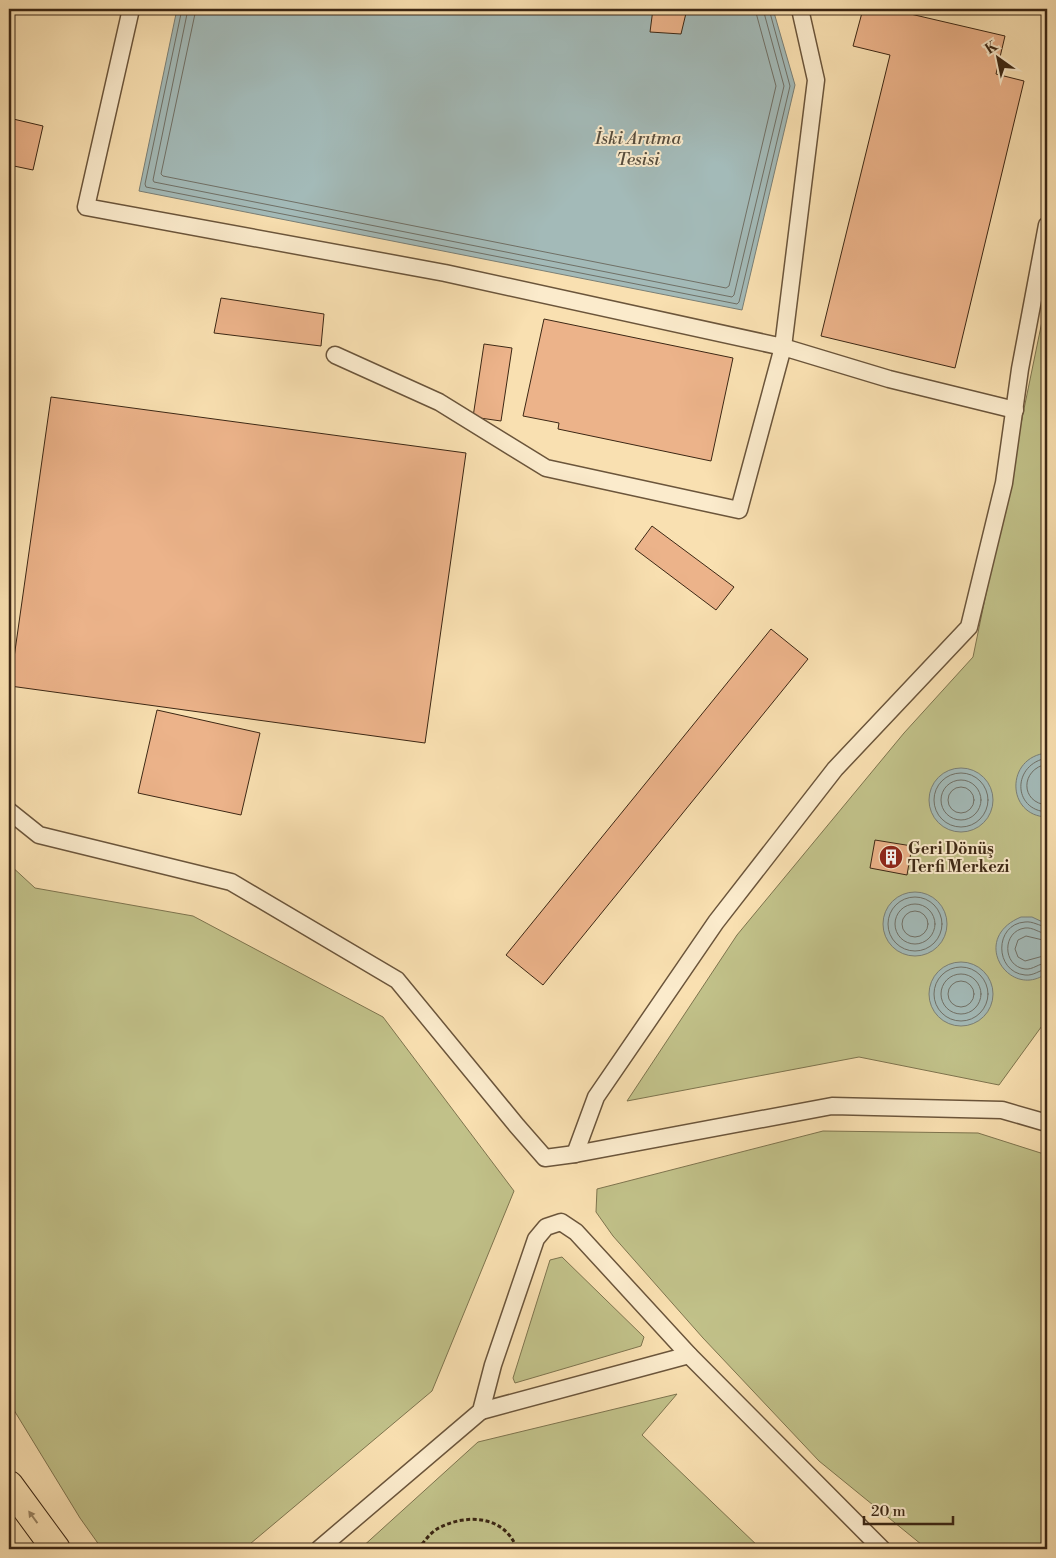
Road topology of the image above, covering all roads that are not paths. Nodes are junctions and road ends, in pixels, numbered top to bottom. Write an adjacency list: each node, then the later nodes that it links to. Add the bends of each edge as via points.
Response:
1 (131, 9): 4 (lane, via 86,206 445,273)
2 (800, 9): 4 (lane, via 816,80)
3 (1047, 225): 6 (lane)
4 (783, 347): 5 (lane, via 739,510 546,468 439,402); 6 (lane)
5 (335, 355)
6 (1015, 410): 9 (lane, via 1004,483 969,627 835,769 716,922 596,1096)
7 (9, 812): 9 (lane, via 39,835 231,882 397,980 545,1158)
8 (1047, 1123): 9 (lane, via 1002,1110 832,1106)
9 (575, 1154)
10 (689, 1355): 11 (lane); 11 (lane, via 576,1232 561,1222 546,1226 536,1239 493,1365); 15 (lane)
11 (481, 1411): 14 (lane)
12 (9, 1485): 13 (highway, one-way to 12)
13 (56, 1549)
14 (319, 1549)
15 (882, 1549)

